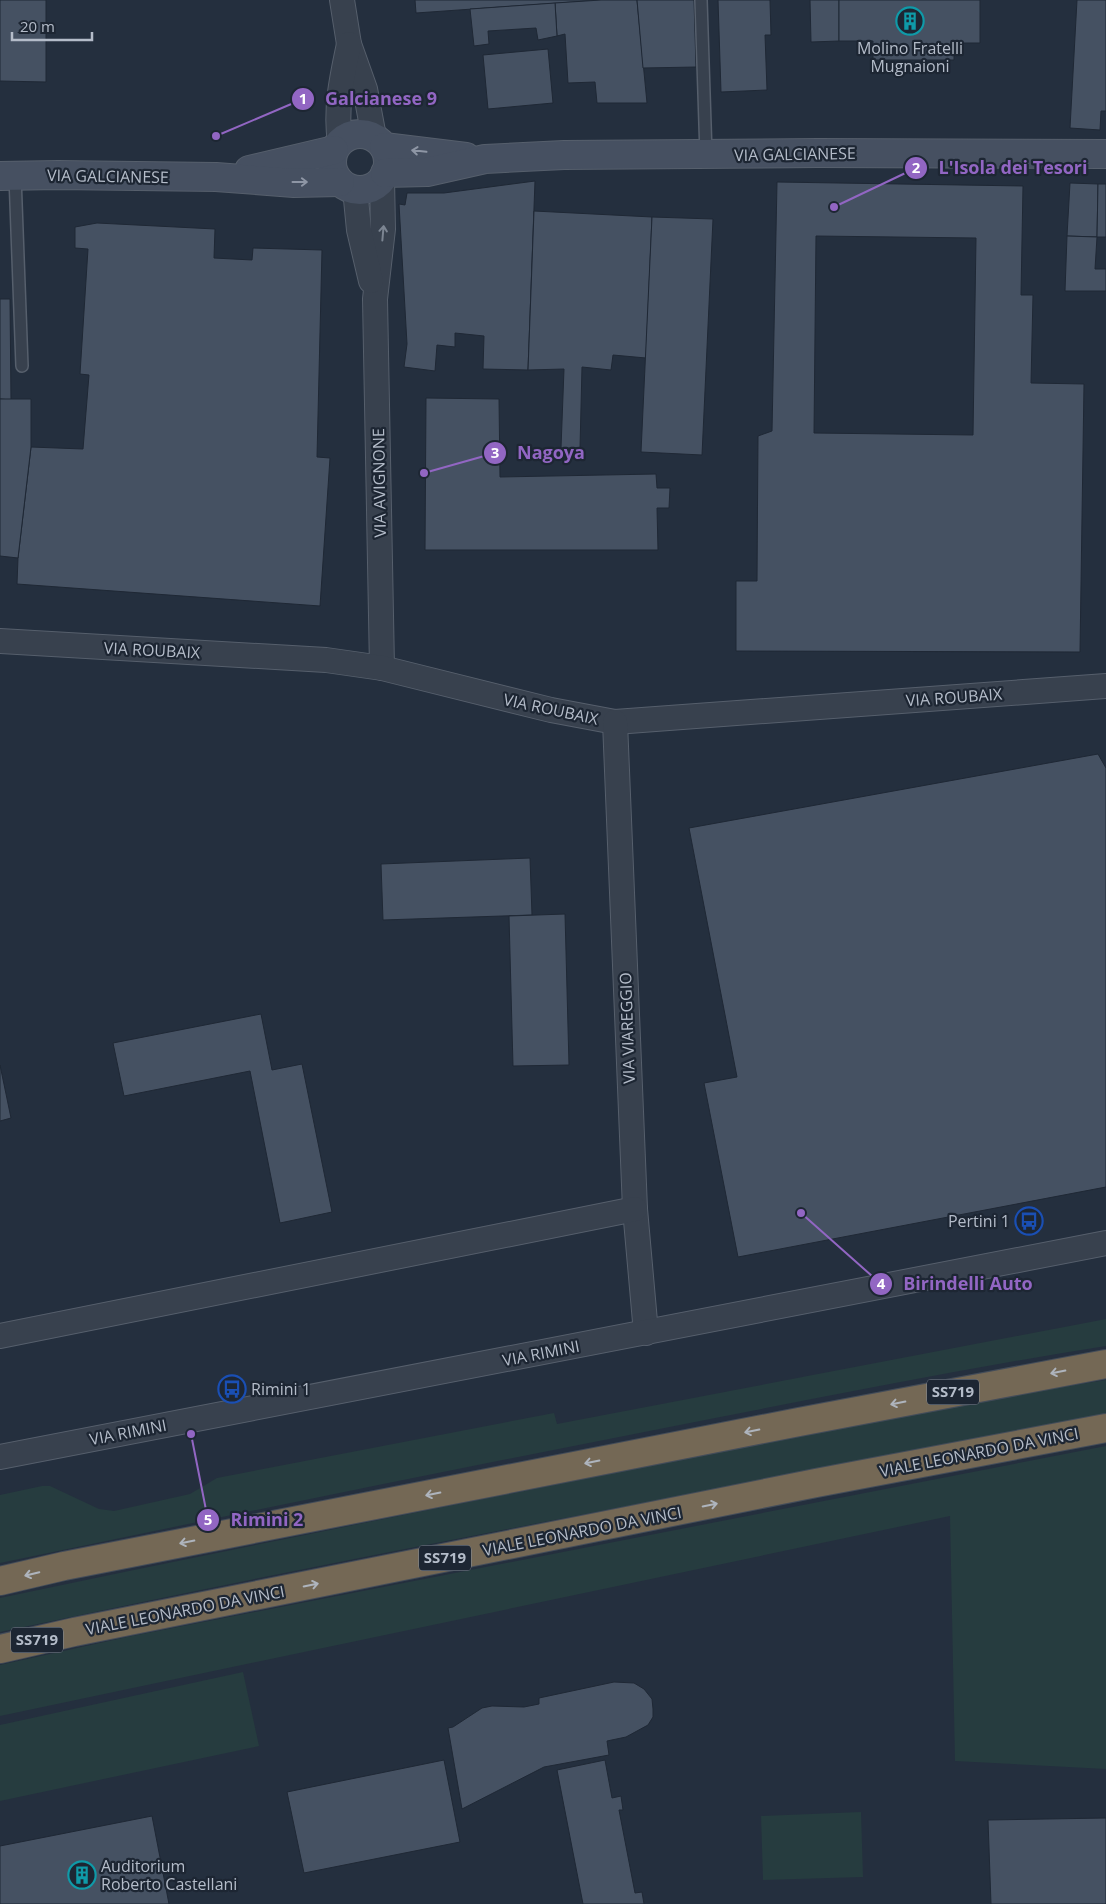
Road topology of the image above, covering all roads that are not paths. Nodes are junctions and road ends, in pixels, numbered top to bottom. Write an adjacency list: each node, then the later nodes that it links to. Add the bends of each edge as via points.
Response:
1 (342, 0): 3 (street)
2 (701, 0): 6 (lane)
3 (349, 44): 4 (street, via 339,92); 7 (street, VIA AVIGNONE, via 365,90)
4 (337, 146): 7 (street, VIA GALCIANESE, via 347,137 365,134); 9 (street, VIA GALCIANESE, via 292,161); 10 (street, via 332,167)
5 (1106, 154): 6 (street, VIA GALCIANESE)
6 (706, 155): 7 (street, VIA GALCIANESE)
7 (381, 159): 10 (street, VIA GALCIANESE, via 370,188); 11 (street, VIA AVIGNONE, one-way to 7, via 384,229)
8 (8, 176): 9 (street, VIA GALCIANESE); 12 (lane)
9 (216, 177): 10 (street, VIA GALCIANESE, one-way to 10)
10 (348, 186): 11 (street, VIA AVIGNONE)
11 (375, 299): 14 (street, VIA AVIGNONE)
12 (22, 366)
13 (0, 640): 14 (street, VIA ROUBAIX, via 326,660)
14 (382, 668): 16 (street, VIA ROUBAIX, via 551,710)
15 (1106, 686): 16 (street, VIA ROUBAIX)
16 (614, 722): 17 (street, VIA VIAREGGIO)
17 (635, 1209): 19 (street, VIA VIAREGGIO); 20 (street)
18 (1106, 1243): 19 (street, VIA RIMINI)
19 (646, 1333): 23 (street, VIA RIMINI)
20 (0, 1336)
21 (1106, 1364): 24 (highway, SS719, one-way to 24, via 770,1427)
22 (1106, 1428): 25 (highway, VIALE LEONARDO DA VINCI / SS719, one-way to 22, via 835,1479)
23 (0, 1457)
24 (0, 1581)
25 (0, 1648)

